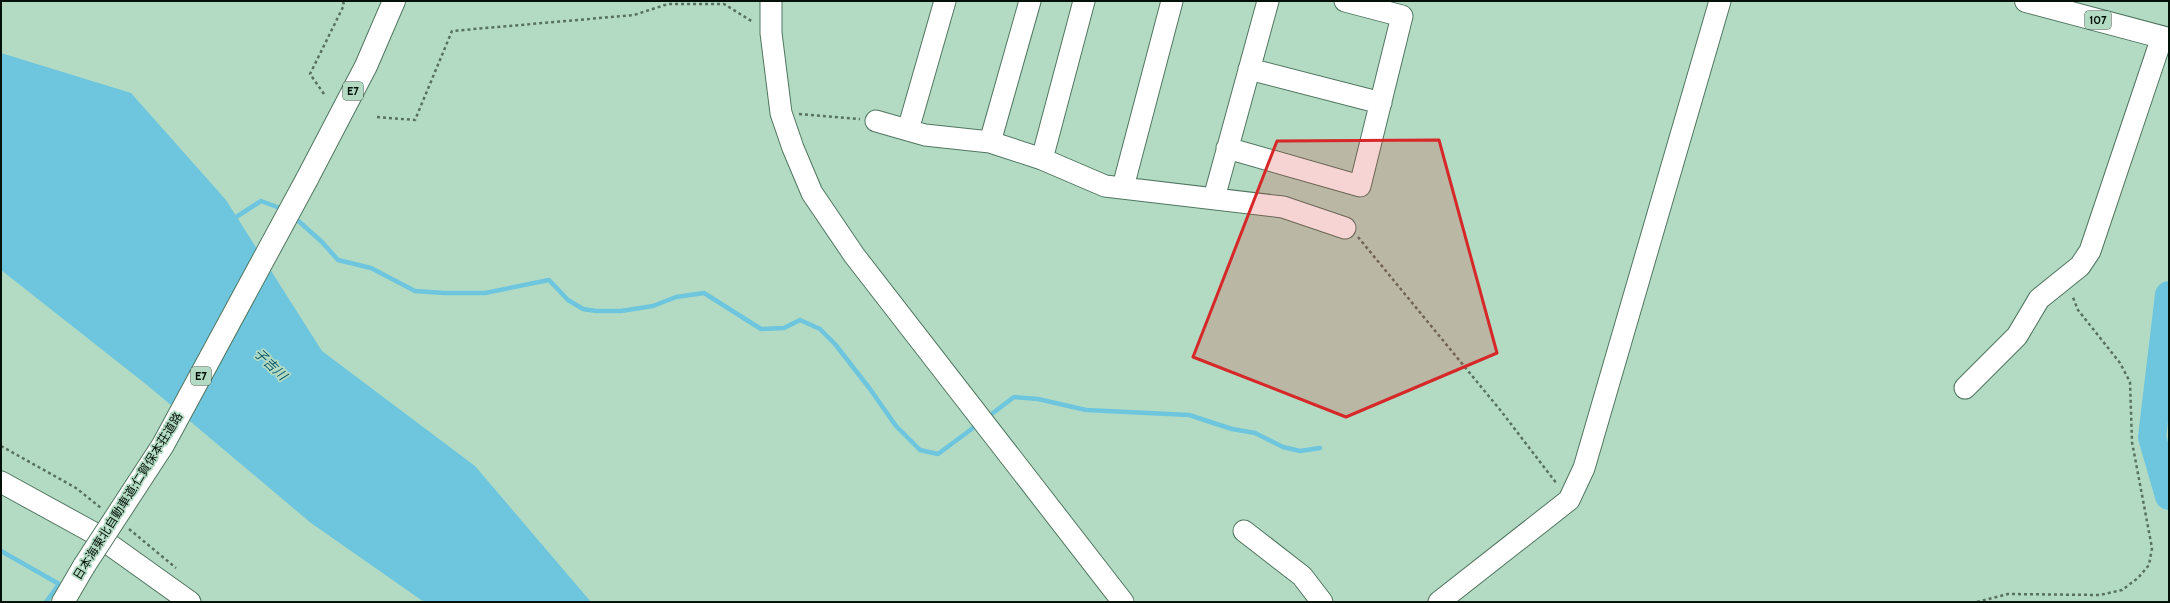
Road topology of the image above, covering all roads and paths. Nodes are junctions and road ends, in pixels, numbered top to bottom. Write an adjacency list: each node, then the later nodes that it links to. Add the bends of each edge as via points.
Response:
1 (344, 1): 16 (path, via 310,74)
2 (385, 1): 25 (highway, 日本海東北自動車道;仁賀保本荘道路 / E7)
3 (394, 1): 25 (highway, 日本海東北自動車道;仁賀保本荘道路 / E7, via 366,66)
4 (771, 1): 13 (street)
5 (945, 1): 21 (street)
6 (1030, 1): 22 (street)
7 (1084, 1): 24 (street)
8 (1172, 1): 26 (street)
9 (1268, 1): 15 (street)
10 (1345, 1): 17 (street, via 1402,16)
11 (1720, 1): 32 (street, via 1584,468)
12 (2026, 1): 14 (highway, 107)
13 (771, 33): 18 (street); 19 (path, via 724,4 668,4 634,15 452,30 415,120)
14 (2166, 38): 29 (street, via 2090,251 2080,266)
15 (1249, 69): 17 (street); 23 (street)
16 (324, 94)
17 (1381, 103): 23 (street, via 1360,186)
18 (781, 113): 20 (path); 36 (street, via 812,193 854,255)
19 (377, 117)
20 (876, 121): 21 (street)
21 (908, 130): 22 (street, via 925,135)
22 (990, 142): 24 (street)
23 (1228, 148): 27 (street)
24 (1042, 160): 26 (street, via 1105,186)
25 (307, 180): 34 (highway, 日本海東北自動車道;仁賀保本荘道路 / E7, bridge, via 163,445)
26 (1123, 188): 27 (street)
27 (1214, 198): 28 (street, via 1283,206)
28 (1345, 228): 32 (path, via 1362,240 1501,411)
29 (2070, 274): 30 (street, via 2039,299 2017,336); 39 (path, via 2072,294 2078,310 2120,363 2130,382 2132,442 2152,548 2149,565 2138,578 2122,590 2100,595 2008,594)
30 (1965, 388)
31 (1, 482): 35 (street, via 92,532)
32 (1569, 500): 38 (street)
33 (1244, 530): 37 (street, via 1302,576)
34 (63, 602)
35 (190, 602)
36 (1123, 602)
37 (1322, 602)
38 (1439, 602)
39 (1977, 602)

